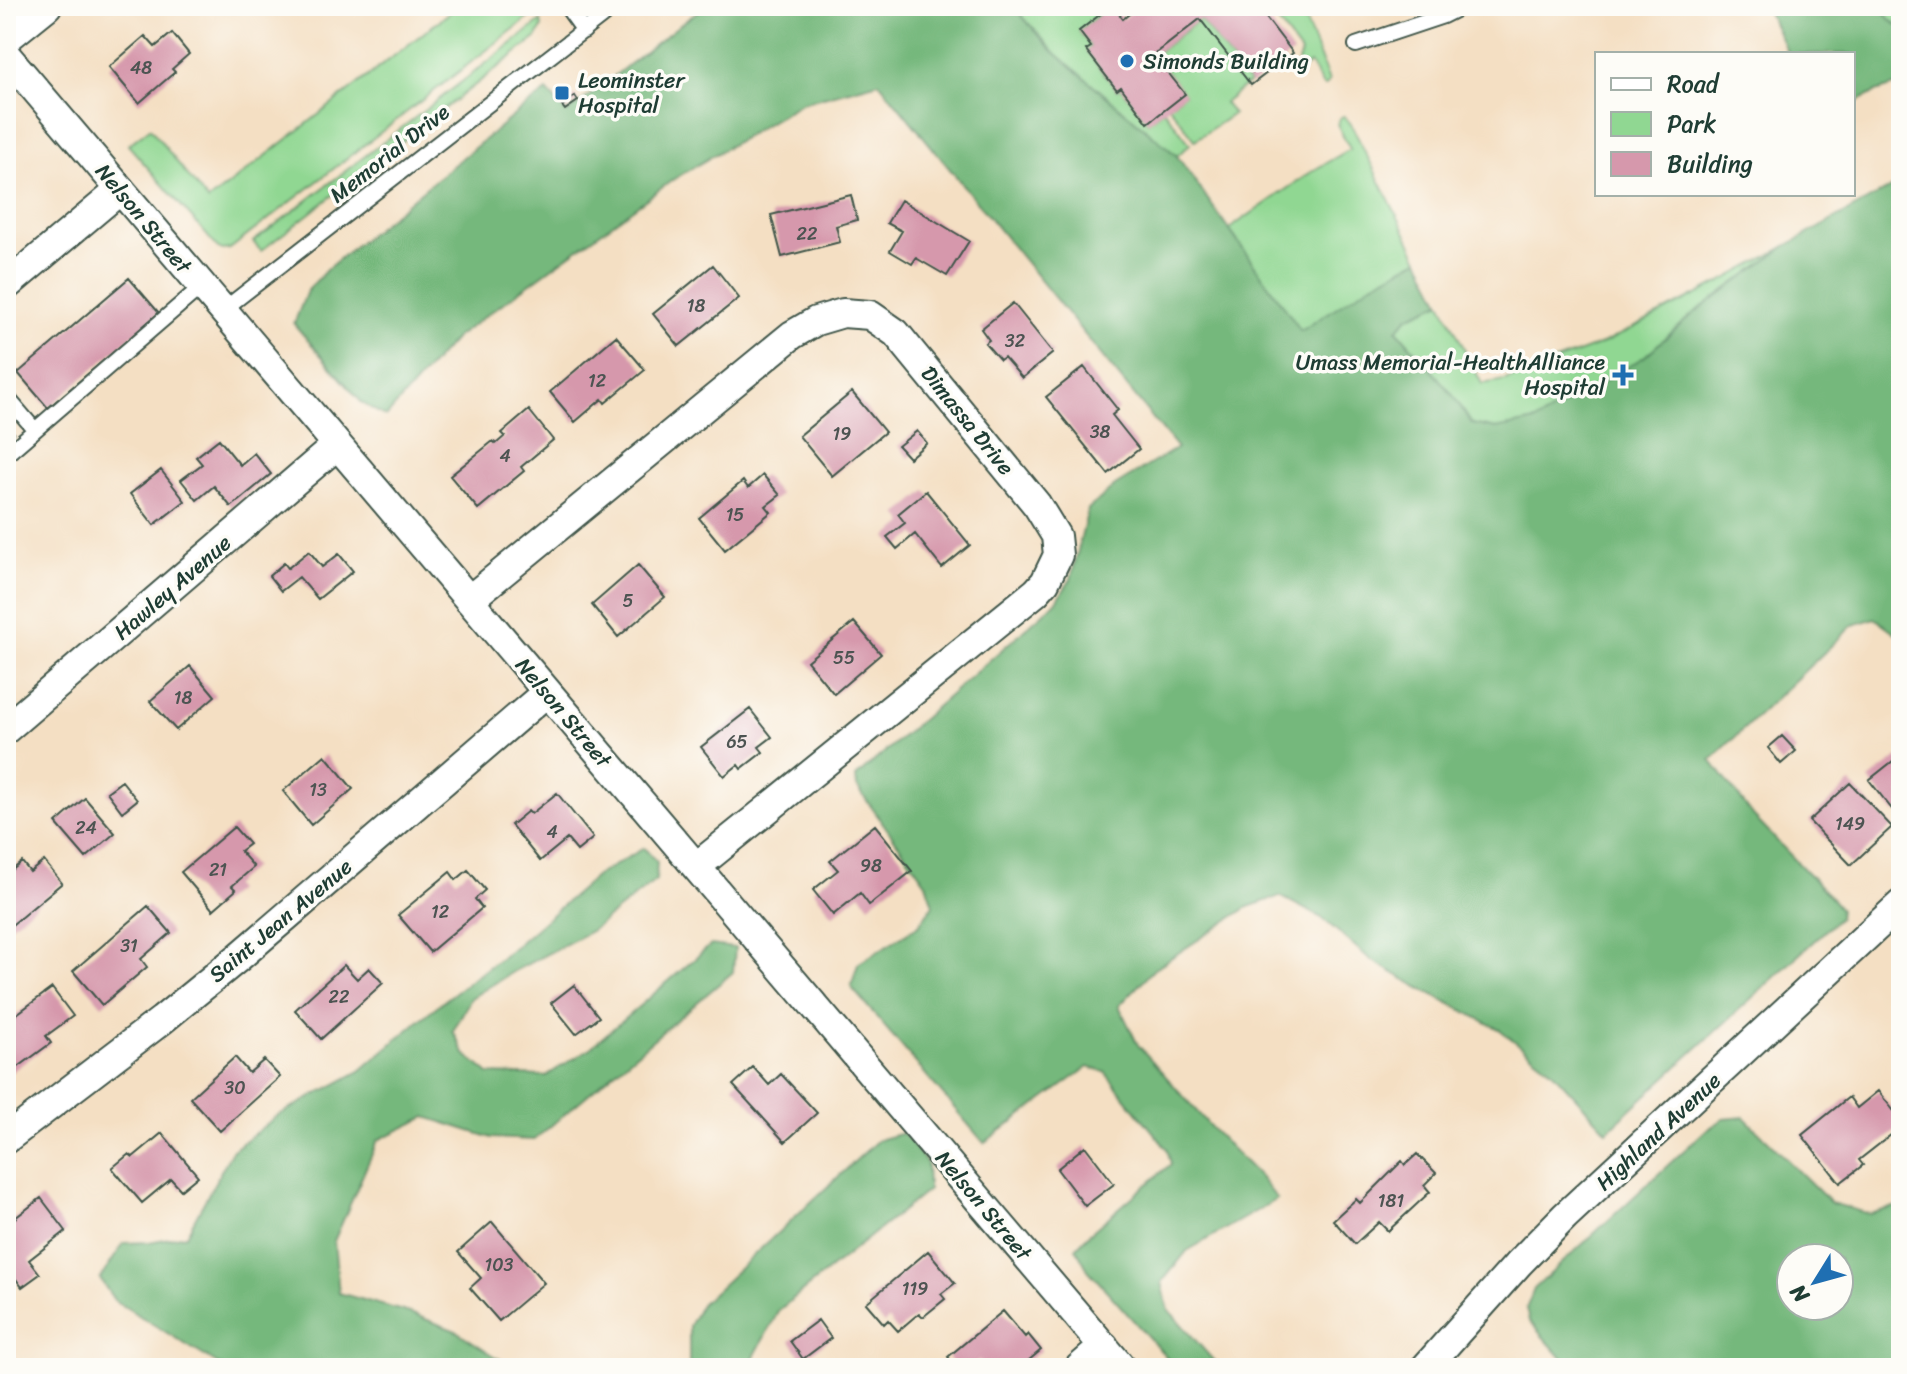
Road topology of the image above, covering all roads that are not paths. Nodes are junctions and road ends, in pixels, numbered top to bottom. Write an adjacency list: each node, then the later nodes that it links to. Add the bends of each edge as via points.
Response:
1 (47, 6): 6 (street)
2 (566, 6): 5 (lane)
3 (615, 6): 5 (lane, Memorial Drive)
4 (1463, 6): 7 (lane)
5 (584, 31): 12 (lane, Memorial Drive)
6 (6, 39)
7 (1356, 45)
8 (6, 55): 9 (street, Nelson Street)
9 (120, 190): 10 (street); 11 (street, Nelson Street)
10 (6, 286)
11 (202, 286): 12 (street, Nelson Street); 14 (lane)
12 (223, 310): 15 (street, Nelson Street)
13 (6, 396): 14 (lane)
14 (35, 430): 16 (lane)
15 (337, 445): 17 (street, Nelson Street); 19 (street, Hawley Avenue)
16 (6, 455)
17 (469, 600): 18 (street, Nelson Street); 20 (street, Dimassa Drive, via 792,335 843,313 870,315 896,333 1037,505 1056,536 1058,555 1036,592)
18 (547, 692): 20 (street, Nelson Street); 22 (street, Saint Jean Avenue, via 239,957)
19 (6, 729)
20 (696, 867): 23 (street, Nelson Street)
21 (1901, 904): 26 (street, Highland Avenue, via 1565,1216)
22 (6, 1139)
23 (1104, 1346): 24 (street); 25 (street, Nelson Street)
24 (1079, 1368)
25 (1122, 1368)
26 (1425, 1368)

